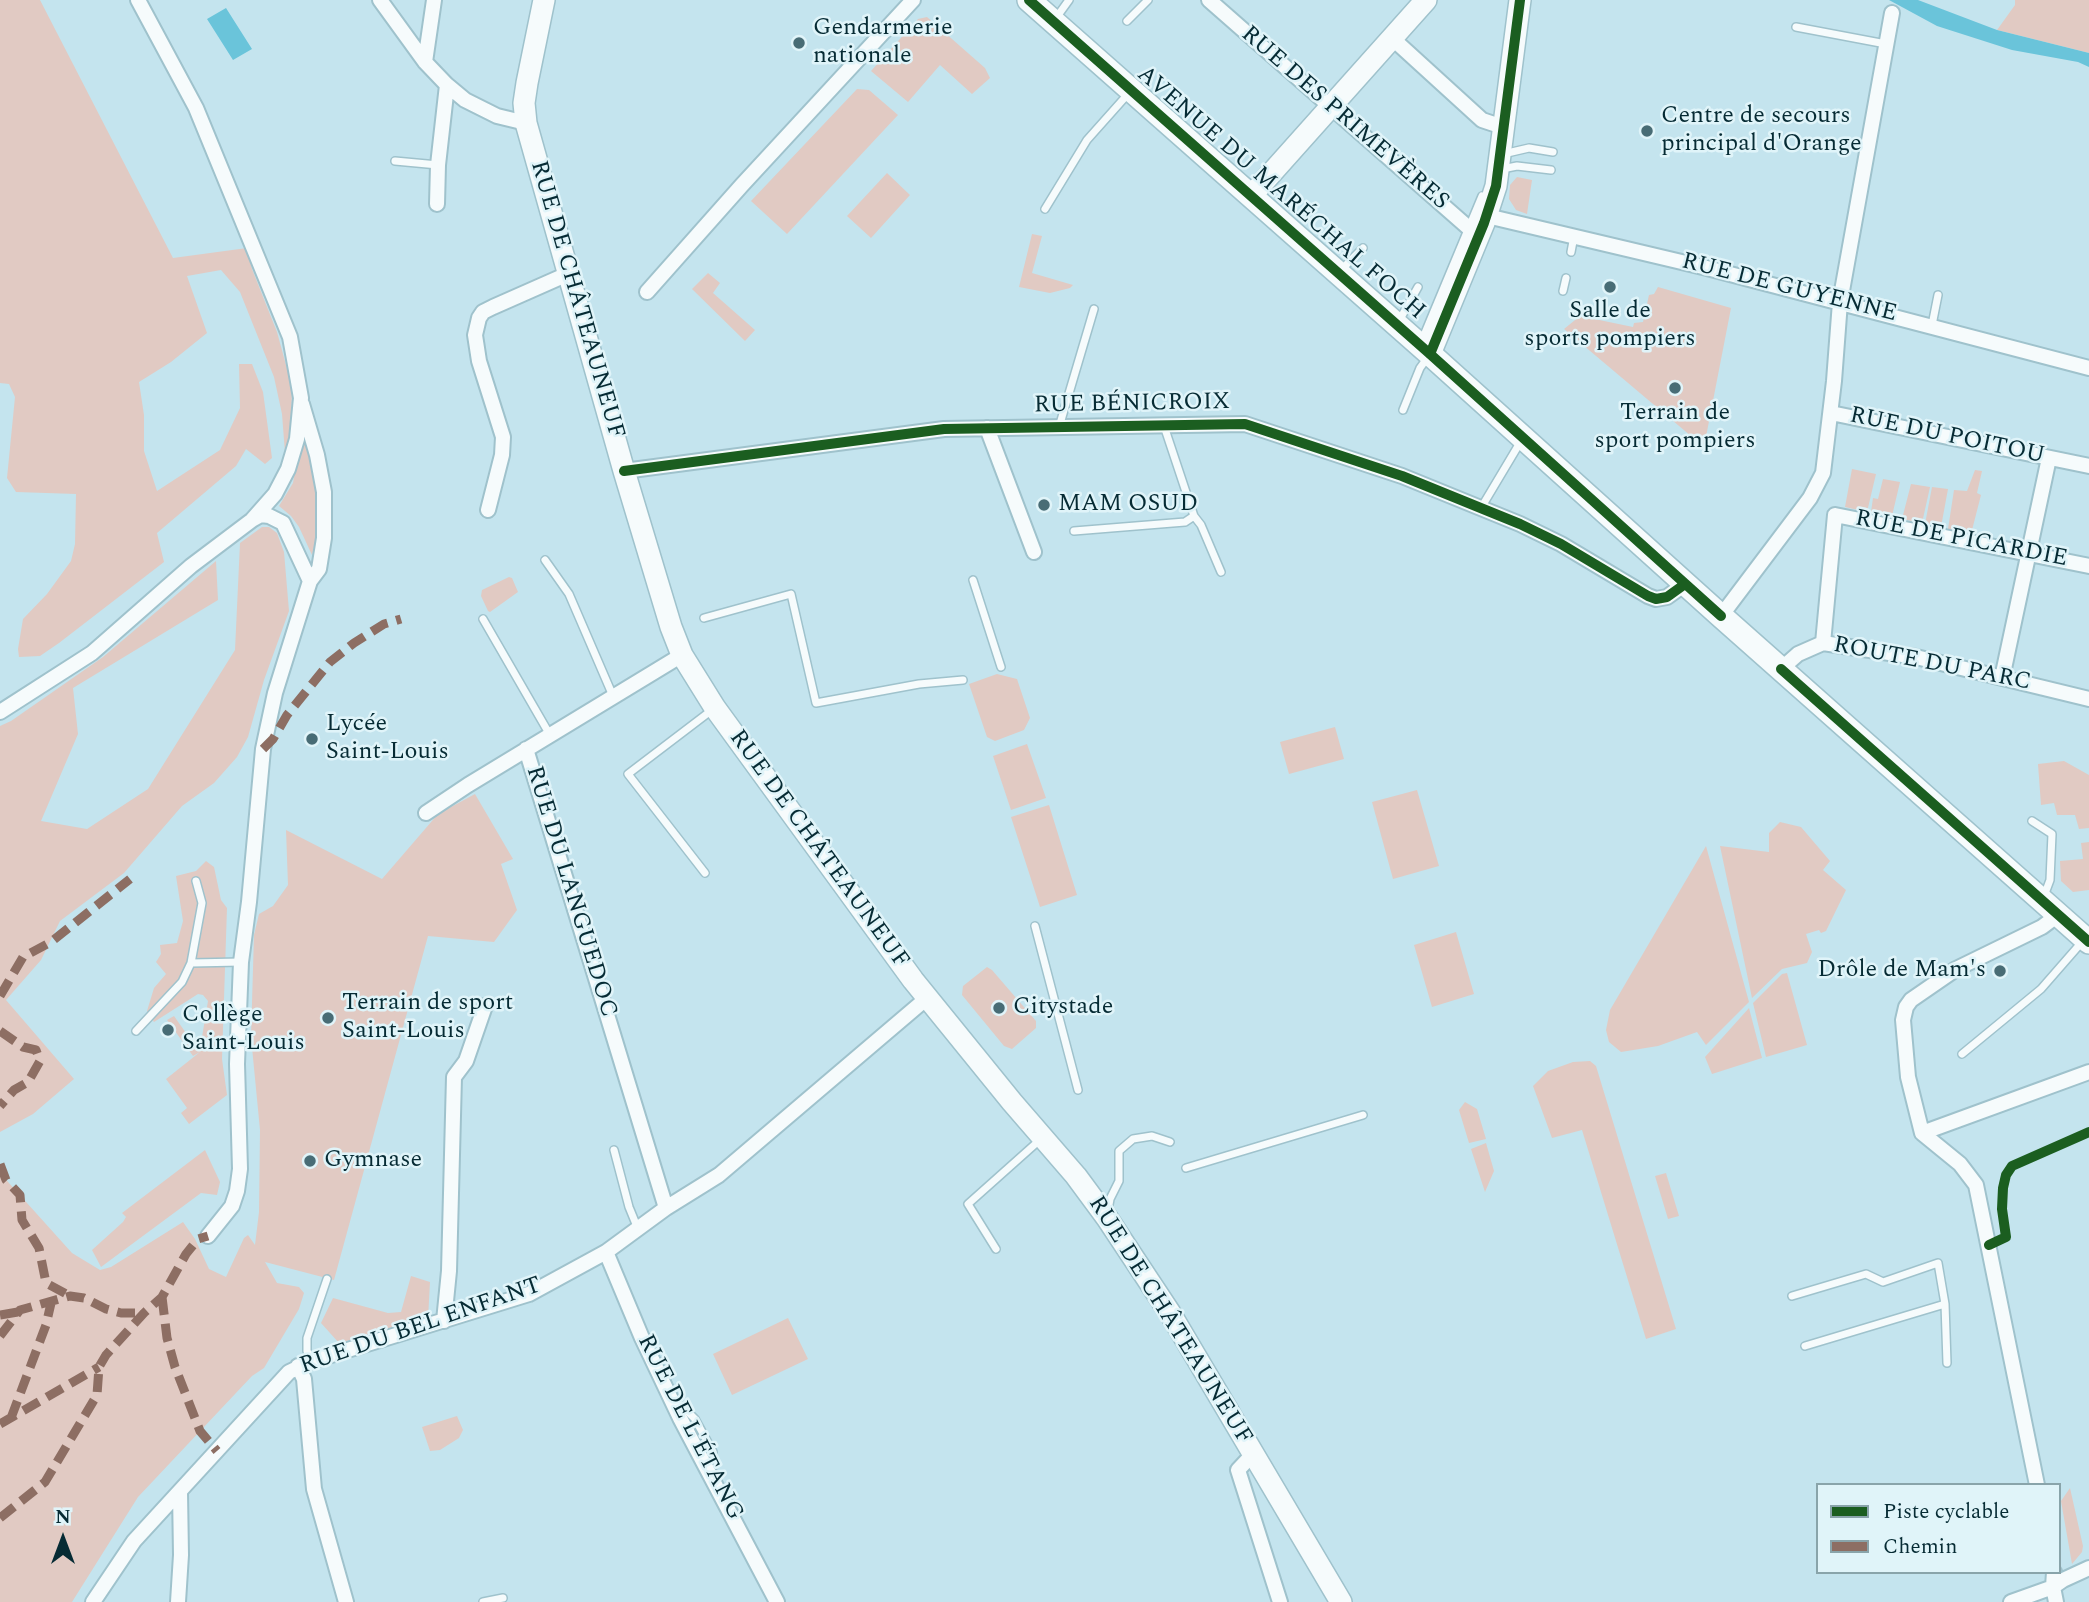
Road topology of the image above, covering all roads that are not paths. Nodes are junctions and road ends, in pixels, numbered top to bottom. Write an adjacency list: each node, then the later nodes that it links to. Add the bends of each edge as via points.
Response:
1 (138, 0): 51 (street, via 196,108 283,318)
2 (380, 0): 18 (street)
3 (434, 0): 18 (street)
4 (544, 0): 22 (main road, RUE DE CHÂTEAUNEUF, via 524,103)
5 (913, 0): 43 (street)
6 (1029, 0): 14 (main road, AVENUE DU MARÉCHAL FOCH)
7 (1069, 0): 14 (lane)
8 (1148, 0): 13 (lane)
9 (1209, 0): 21 (street, RUE DES PRIMEVÈRES)
10 (1426, 0): 16 (main road)
11 (1520, 0): 23 (main road)
12 (1892, 13): 17 (street)
13 (1127, 21)
14 (1054, 22): 20 (main road, AVENUE DU MARÉCHAL FOCH)
15 (1796, 27): 17 (lane)
16 (1392, 38): 21 (main road); 23 (street, via 1482,120)
17 (1886, 44): 45 (street)
18 (425, 62): 19 (street)
19 (447, 85): 22 (street, via 497,116); 27 (street)
20 (1131, 90): 30 (main road, AVENUE DU MARÉCHAL FOCH); 32 (lane, via 1087,140)
21 (1331, 106): 30 (main road); 34 (street, RUE DES PRIMEVÈRES)
22 (526, 123): 38 (main road, RUE DE CHÂTEAUNEUF)
23 (1503, 127): 26 (main road)
24 (1553, 152): 26 (lane, via 1529,148)
25 (395, 160): 27 (lane)
26 (1501, 162): 28 (lane); 33 (main road)
27 (438, 165): 31 (street)
28 (1551, 170)
29 (1483, 194): 34 (lane)
30 (1251, 196): 39 (main road, AVENUE DU MARÉCHAL FOCH)
31 (437, 204)
32 (1045, 209)
33 (1487, 216): 34 (main road); 35 (street, RUE DE GUYENNE)
34 (1474, 233): 49 (main road)
35 (1574, 236): 37 (lane); 45 (street, RUE DE GUYENNE)
36 (1363, 248): 39 (lane)
37 (1571, 252)
38 (570, 273): 60 (main road, RUE DE CHÂTEAUNEUF); 62 (street, via 478,318 479,361 503,437)
39 (1339, 273): 47 (main road, AVENUE DU MARÉCHAL FOCH)
40 (1566, 278): 42 (lane)
41 (1418, 286): 47 (lane)
42 (1563, 291)
43 (648, 292)
44 (1938, 295): 48 (lane)
45 (1840, 302): 48 (street, RUE DE GUYENNE); 53 (street)
46 (1094, 309): 55 (lane)
47 (1397, 324): 49 (main road, AVENUE DU MARÉCHAL FOCH)
48 (1932, 326): 50 (street, RUE DE GUYENNE)
49 (1425, 349): 52 (lane); 57 (main road, AVENUE DU MARÉCHAL FOCH)
50 (2089, 368)
51 (301, 398): 64 (street, via 288,469 275,494); 72 (street, via 324,492 324,538 319,569)
52 (1403, 410)
53 (1831, 414): 58 (street, RUE DU POITOU); 74 (street, RUE DU POITOU, via 1823,473 1810,498)
54 (1164, 425): 55 (street, RUE BÉNICROIX); 61 (street, RUE BÉNICROIX, via 1245,424 1402,476); 63 (lane)
55 (1058, 427): 56 (street, RUE BÉNICROIX)
56 (987, 428): 60 (street, RUE BÉNICROIX, via 944,429); 66 (street)
57 (1523, 438): 61 (lane); 73 (main road, AVENUE DU MARÉCHAL FOCH)
58 (2049, 458): 59 (street, RUE DU POITOU); 67 (street)
59 (2089, 466)
60 (624, 471): 78 (main road, RUE DE CHÂTEAUNEUF)
61 (1481, 508): 73 (street, RUE BÉNICROIX, via 1561,544 1656,599)
62 (488, 510)
63 (1194, 516): 65 (lane, via 1185,522); 70 (lane)
64 (252, 520): 72 (street, via 261,515 283,523); 86 (street, via 191,566 92,653)
65 (1074, 531)
66 (1034, 552)
67 (2028, 553): 69 (street, RUE DE PICARDIE); 77 (street, RUE DE PICARDIE, via 1835,515); 81 (street)
68 (545, 560): 83 (lane, via 569,594)
69 (2089, 566)
70 (1221, 572)
71 (973, 580): 79 (lane)
72 (310, 581): 96 (street, via 275,693 263,749)
73 (1685, 584): 74 (main road, AVENUE DU MARÉCHAL FOCH)
74 (1721, 616): 80 (main road, AVENUE DU MARÉCHAL FOCH)
75 (704, 618): 82 (lane, via 791,594 816,702)
76 (483, 619): 87 (lane)
77 (1823, 643): 80 (street, ROUTE DU PARC, via 1798,654); 81 (street, ROUTE DU PARC, via 1916,657)
78 (682, 655): 83 (street, RUE DU LANGUEDOC); 85 (main road, RUE DE CHÂTEAUNEUF)
79 (1001, 667)
80 (1781, 669): 93 (main road, AVENUE DU MARÉCHAL FOCH)
81 (2002, 678): 84 (street, ROUTE DU PARC)
82 (962, 680)
83 (613, 696): 87 (street, RUE DU LANGUEDOC)
84 (2089, 699)
85 (715, 708): 91 (lane, via 628,774); 98 (main road, RUE DE CHÂTEAUNEUF)
86 (0, 712)
87 (550, 735): 88 (street, RUE DU LANGUEDOC)
88 (526, 749): 89 (street); 110 (street, RUE DU LANGUEDOC)
89 (426, 813)
90 (2032, 821): 93 (lane, via 2052,834)
91 (705, 873)
92 (196, 881): 97 (lane, via 202,903)
93 (2050, 908): 95 (main road, AVENUE DU MARÉCHAL FOCH); 105 (street, via 2042,927 1956,969 1906,1007 1908,1077)
94 (1035, 926): 103 (lane)
95 (2087, 941): 101 (lane, via 2041,989)
96 (241, 962): 97 (lane); 113 (street, via 237,1064 240,1169 232,1206)
97 (191, 963): 100 (lane, via 183,982)
98 (927, 998): 106 (main road, RUE DE CHÂTEAUNEUF); 110 (street, RUE DU BEL ENFANT, via 719,1175)
99 (485, 1006): 119 (street, via 466,1062 454,1077)
100 (136, 1031)
101 (1962, 1054)
102 (2089, 1072): 105 (street)
103 (1078, 1090)
104 (1363, 1115): 109 (lane)
105 (1922, 1133): 126 (street, via 1961,1164 1976,1185)
106 (1043, 1138): 111 (main road, RUE DE CHÂTEAUNEUF); 114 (lane, via 968,1204)
107 (1170, 1142): 111 (lane, via 1143,1137 1119,1151 1119,1181)
108 (614, 1150): 112 (lane)
109 (1186, 1168)
110 (666, 1208): 112 (street, RUE DU BEL ENFANT)
111 (1107, 1218): 125 (main road, RUE DE CHÂTEAUNEUF)
112 (638, 1229): 115 (street, RUE DU BEL ENFANT)
113 (208, 1236)
114 (996, 1249)
115 (606, 1252): 119 (street, RUE DU BEL ENFANT, via 529,1294); 123 (street, RUE DE L'ÉTANG)
116 (327, 1279): 122 (lane, via 307,1338)
117 (1792, 1296): 118 (lane, via 1866,1274 1883,1282 1938,1263)
118 (1945, 1304): 120 (lane); 121 (lane)
119 (444, 1321): 122 (street, RUE DU BEL ENFANT)
120 (1805, 1346)
121 (1947, 1363)
122 (305, 1364): 127 (street, RUE DU BEL ENFANT, via 279,1381); 133 (street, via 314,1489)
123 (673, 1404): 124 (lane, via 681,1405 695,1419); 135 (street, RUE DE L'ÉTANG)
124 (713, 1452)
125 (1253, 1454): 136 (street, via 1238,1470); 137 (main road, RUE DE CHÂTEAUNEUF)
126 (2037, 1483)
127 (180, 1492): 131 (street, RUE DU BEL ENFANT, via 134,1541); 132 (street)
128 (2089, 1569): 129 (street)
129 (2054, 1579): 138 (street); 139 (street)
130 (503, 1598): 134 (lane)
131 (93, 1602)
132 (178, 1602)
133 (346, 1602)
134 (483, 1602)
135 (777, 1602)
136 (1280, 1602)
137 (1342, 1602)
138 (2011, 1602)
139 (2056, 1602)

